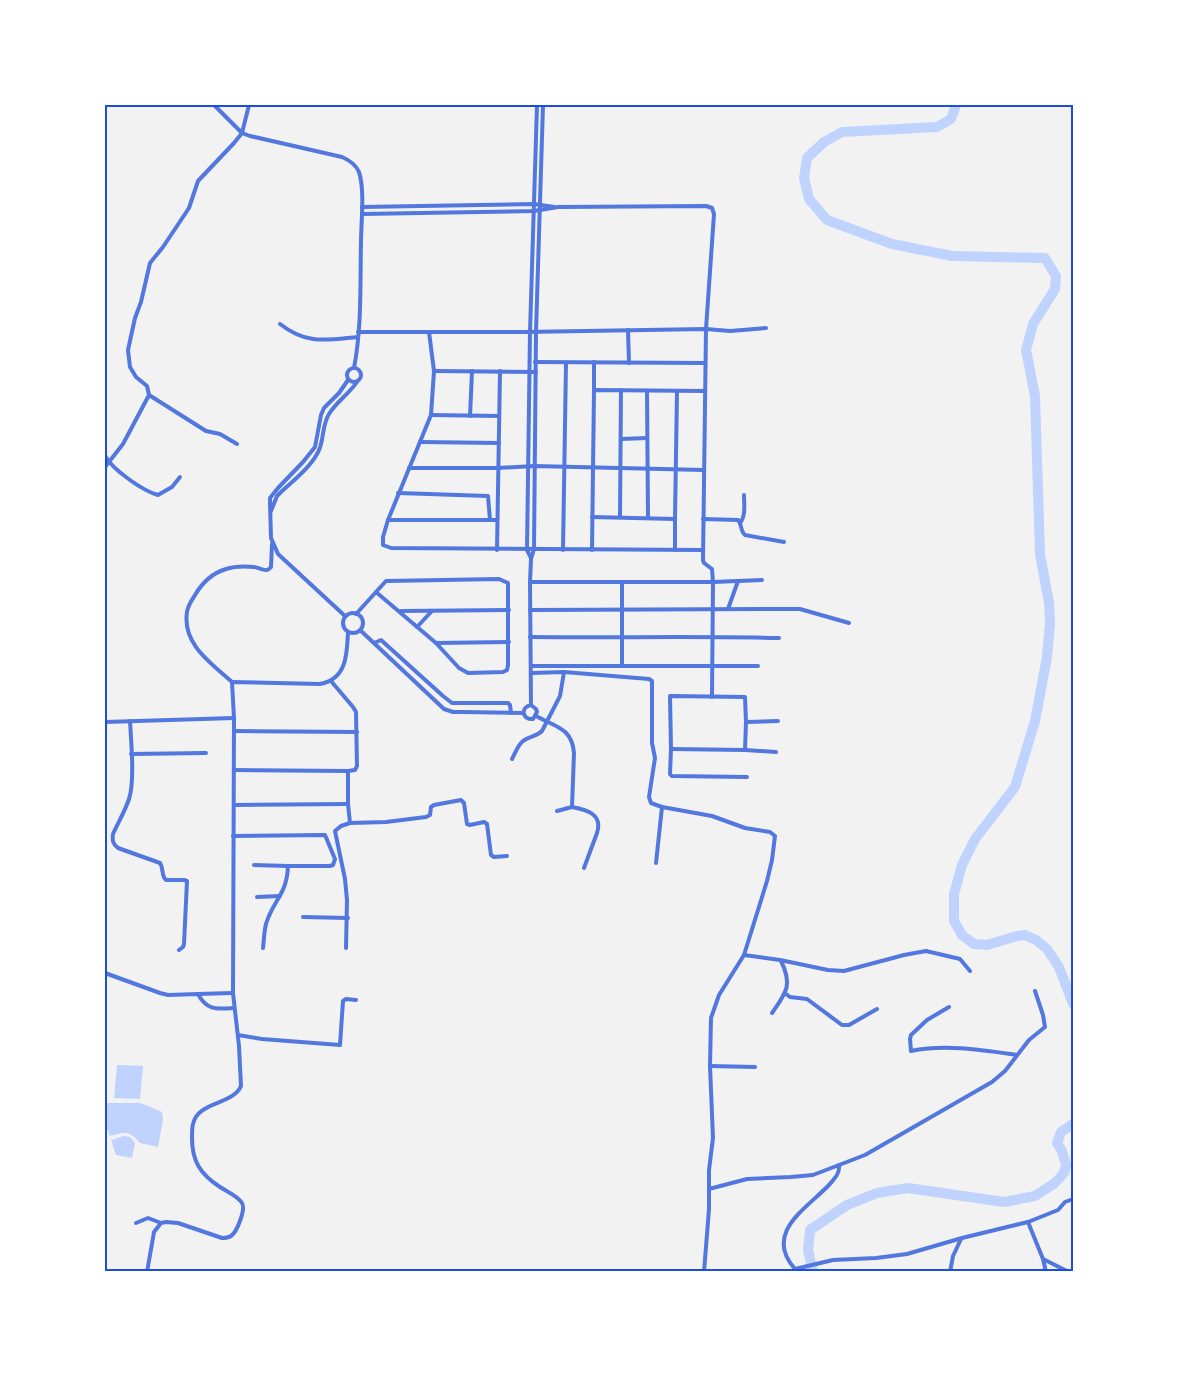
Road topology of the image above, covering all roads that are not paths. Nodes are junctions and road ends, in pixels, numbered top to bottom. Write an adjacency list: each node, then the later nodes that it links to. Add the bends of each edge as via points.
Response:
1 (214, 105): 7 (street)
2 (249, 105): 7 (street)
3 (537, 105): 5 (street)
4 (543, 105): 6 (street)
5 (537, 127): 6 (street); 8 (street)
6 (543, 127): 8 (street)
7 (242, 133): 9 (street, via 348,160 358,172); 41 (street, via 198,181 189,208 150,263 128,350 130,368 147,386)
8 (537, 204): 9 (street); 10 (street); 11 (street); 12 (street)
9 (362, 207): 13 (street)
10 (558, 207): 12 (street); 16 (street, via 712,208)
11 (534, 211): 12 (street); 13 (street); 19 (street)
12 (540, 211): 20 (street)
13 (362, 214): 21 (street)
14 (280, 324): 21 (street, via 310,339 331,340)
15 (766, 328): 16 (street)
16 (706, 329): 17 (street); 27 (street)
17 (628, 330): 20 (street); 26 (street)
18 (429, 332): 19 (street); 21 (street); 29 (street)
19 (530, 332): 20 (street); 22 (street)
20 (536, 332): 23 (street)
21 (358, 334): 28 (street)
22 (530, 362): 23 (street); 32 (street)
23 (537, 362): 25 (street); 33 (street)
24 (594, 362): 25 (street); 26 (street); 36 (street)
25 (567, 363): 55 (street)
26 (629, 363): 27 (street)
27 (705, 363): 40 (street)
28 (354, 368): 34 (street, via 348,370); 35 (street, via 361,374)
29 (434, 371): 30 (street); 42 (street)
30 (472, 371): 31 (street); 43 (street)
31 (500, 371): 32 (street); 44 (street)
32 (530, 372): 33 (street); 52 (street)
33 (536, 372): 53 (street)
34 (348, 380): 35 (street); 66 (street, via 324,408 315,447 274,493)
35 (357, 382): 66 (street, via 330,413 319,452 277,496)
36 (594, 390): 37 (street); 56 (street)
37 (621, 390): 38 (street); 46 (street)
38 (647, 391): 39 (street); 45 (street)
39 (677, 391): 40 (street); 61 (street)
40 (705, 391): 62 (street)
41 (149, 395): 49 (street, via 206,431); 51 (street)
42 (431, 415): 43 (street); 47 (street)
43 (470, 416): 44 (street)
44 (499, 416): 48 (street)
45 (647, 438): 46 (street); 60 (street)
46 (621, 439): 59 (street)
47 (420, 442): 48 (street); 57 (street)
48 (499, 443): 58 (street)
49 (237, 444)
50 (105, 456): 51 (street)
51 (109, 463): 54 (street); 63 (street, via 158,495)
52 (528, 466): 53 (street); 58 (street); 80 (street)
53 (534, 466): 55 (street); 78 (street)
54 (105, 467)
55 (565, 467): 56 (street); 81 (street)
56 (593, 467): 59 (street); 67 (street)
57 (409, 468): 58 (street); 64 (street)
58 (498, 468): 74 (street)
59 (621, 468): 60 (street); 68 (street)
60 (647, 468): 61 (street); 69 (street)
61 (676, 469): 62 (street); 70 (street)
62 (704, 470): 71 (street)
63 (180, 477)
64 (398, 493): 72 (street); 73 (street, via 488,496)
65 (744, 495): 75 (street, via 744,516)
66 (270, 512): 77 (street)
67 (592, 517): 68 (street); 82 (street)
68 (620, 517): 69 (street)
69 (648, 518): 70 (street)
70 (675, 519): 83 (street)
71 (703, 519): 75 (street); 84 (street)
72 (388, 520): 73 (street); 79 (street, via 385,547)
73 (490, 520): 74 (street)
74 (497, 520): 79 (street)
75 (740, 522): 76 (street, via 745,535)
76 (784, 542)
77 (273, 543): 100 (street, via 278,554); 120 (street, via 270,569 226,569 205,581 189,604 189,633 196,649)
78 (534, 549): 80 (street); 81 (street); 85 (street)
79 (497, 550): 80 (street)
80 (528, 550): 85 (street)
81 (563, 550): 82 (street)
82 (592, 550): 83 (street)
83 (675, 550): 84 (street)
84 (703, 550): 90 (street, via 703,562 712,569)
85 (531, 559): 88 (street)
86 (762, 580): 87 (street)
87 (738, 581): 90 (street); 92 (street)
88 (530, 582): 89 (street); 94 (street)
89 (622, 582): 90 (street); 95 (street)
90 (713, 582): 96 (street)
91 (376, 592): 93 (street, via 386,582 499,579 508,583); 97 (street); 99 (street)
92 (728, 609): 96 (street); 101 (street, via 800,609)
93 (508, 610): 98 (street); 109 (street)
94 (530, 610): 95 (street); 105 (street)
95 (622, 610): 96 (street); 107 (street)
96 (712, 610): 106 (street)
97 (400, 611): 98 (street); 102 (street)
98 (431, 612): 102 (street)
99 (356, 614): 100 (street); 103 (street, via 362,619)
100 (345, 616): 104 (street, via 342,624)
101 (849, 623)
102 (417, 627): 111 (street)
103 (360, 630): 104 (street); 110 (street)
104 (348, 632): 121 (street, via 346,657)
105 (530, 637): 107 (street); 113 (street)
106 (712, 637): 107 (street); 108 (street); 115 (street)
107 (622, 638): 114 (street)
108 (779, 639)
109 (509, 642): 111 (street); 111 (street, via 507,670 480,673 459,668)
110 (374, 643): 112 (street, via 381,639); 117 (street)
111 (436, 643)
112 (405, 661): 117 (street); 122 (street)
113 (531, 666): 114 (street); 119 (street)
114 (622, 666): 115 (street)
115 (712, 666): 116 (street); 126 (street)
116 (758, 666)
117 (399, 667): 123 (street)
118 (564, 672): 119 (street); 137 (street, via 560,696); 153 (street, via 652,681 651,743 655,758 649,797 651,803)
119 (531, 673): 128 (street)
120 (232, 681): 121 (street); 133 (street)
121 (331, 681): 140 (street, via 355,709)
122 (428, 682): 123 (street); 127 (street, via 449,701)
123 (422, 689): 129 (street, via 444,709)
124 (663, 696): 125 (street)
125 (670, 696): 126 (street); 141 (street)
126 (712, 697): 138 (street, via 745,697)
127 (463, 702): 129 (street); 130 (street, via 508,703)
128 (531, 705): 131 (street); 132 (street)
129 (463, 712): 130 (street)
130 (511, 713): 131 (street)
131 (523, 713): 132 (street, via 528,719)
132 (536, 716): 137 (street)
133 (234, 718): 134 (street); 139 (street)
134 (130, 721): 136 (street); 145 (street)
135 (778, 721): 138 (street)
136 (105, 722)
137 (547, 722): 146 (street, via 538,735 523,741); 152 (street, via 563,729 574,745)
138 (746, 722): 142 (street)
139 (234, 731): 140 (street); 147 (street)
140 (357, 732): 148 (street, via 357,766)
141 (671, 749): 142 (street); 149 (street, via 672,776)
142 (745, 750): 143 (street)
143 (776, 752)
144 (206, 753): 145 (street)
145 (131, 754): 168 (street, via 129,800 112,840 118,848 160,863 166,880 188,881 184,944)
146 (512, 759)
147 (234, 770): 148 (street); 150 (street)
148 (348, 771): 151 (street)
149 (747, 777)
150 (234, 804): 151 (street); 156 (street)
151 (348, 804): 155 (street)
152 (572, 807): 154 (street); 161 (street, via 599,820)
153 (662, 807): 158 (street); 169 (street, via 774,834 767,881)
154 (557, 811)
155 (350, 823): 157 (street, via 426,817 434,804 462,801 467,824 487,824 491,855); 165 (street, via 335,831)
156 (233, 836): 160 (street, via 327,837 335,860 333,865); 174 (street)
157 (507, 856)
158 (656, 863)
159 (254, 865): 160 (street)
160 (288, 866): 162 (street)
161 (584, 868)
162 (281, 896): 163 (street); 166 (street, via 266,924)
163 (257, 897)
164 (303, 917): 165 (street)
165 (348, 918): 167 (street)
166 (263, 948)
167 (346, 948)
168 (179, 950)
169 (744, 955): 170 (street); 184 (street, via 713,1011)
170 (780, 960): 171 (street, via 847,971 926,951 960,959); 176 (street, via 788,977)
171 (970, 971)
172 (105, 973): 175 (street, via 160,993)
173 (1035, 991): 183 (street, via 1045,1027)
174 (233, 993): 175 (street); 179 (street)
175 (198, 994): 179 (street, via 210,1007)
176 (786, 994): 180 (street, via 807,999 842,1025); 181 (street)
177 (356, 1000): 182 (street, via 344,1000 340,1045)
178 (949, 1007): 183 (street, via 911,1035 911,1051 942,1048)
179 (234, 1008): 182 (street)
180 (877, 1008)
181 (772, 1012)
182 (237, 1035): 191 (street, via 240,1089 199,1113 192,1130 195,1162 242,1203 239,1223 232,1236 222,1238 178,1223)
183 (1017, 1055): 186 (street, via 1005,1071 973,1094 865,1155)
184 (710, 1066): 185 (street); 187 (street, via 713,1138)
185 (754, 1067)
186 (839, 1165): 187 (street, via 803,1176 747,1179); 192 (street, via 838,1174 785,1232 787,1256 794,1268 907,1254)
187 (709, 1188): 195 (street)
188 (1073, 1199): 189 (street)
189 (1028, 1222): 192 (street); 193 (street)
190 (136, 1223): 191 (street, via 148,1218)
191 (161, 1223): 194 (street, via 153,1232)
192 (962, 1238): 196 (street)
193 (1043, 1259): 197 (street); 198 (street)
194 (147, 1272)
195 (704, 1272)
196 (950, 1272)
197 (1046, 1272)
198 (1069, 1272)

